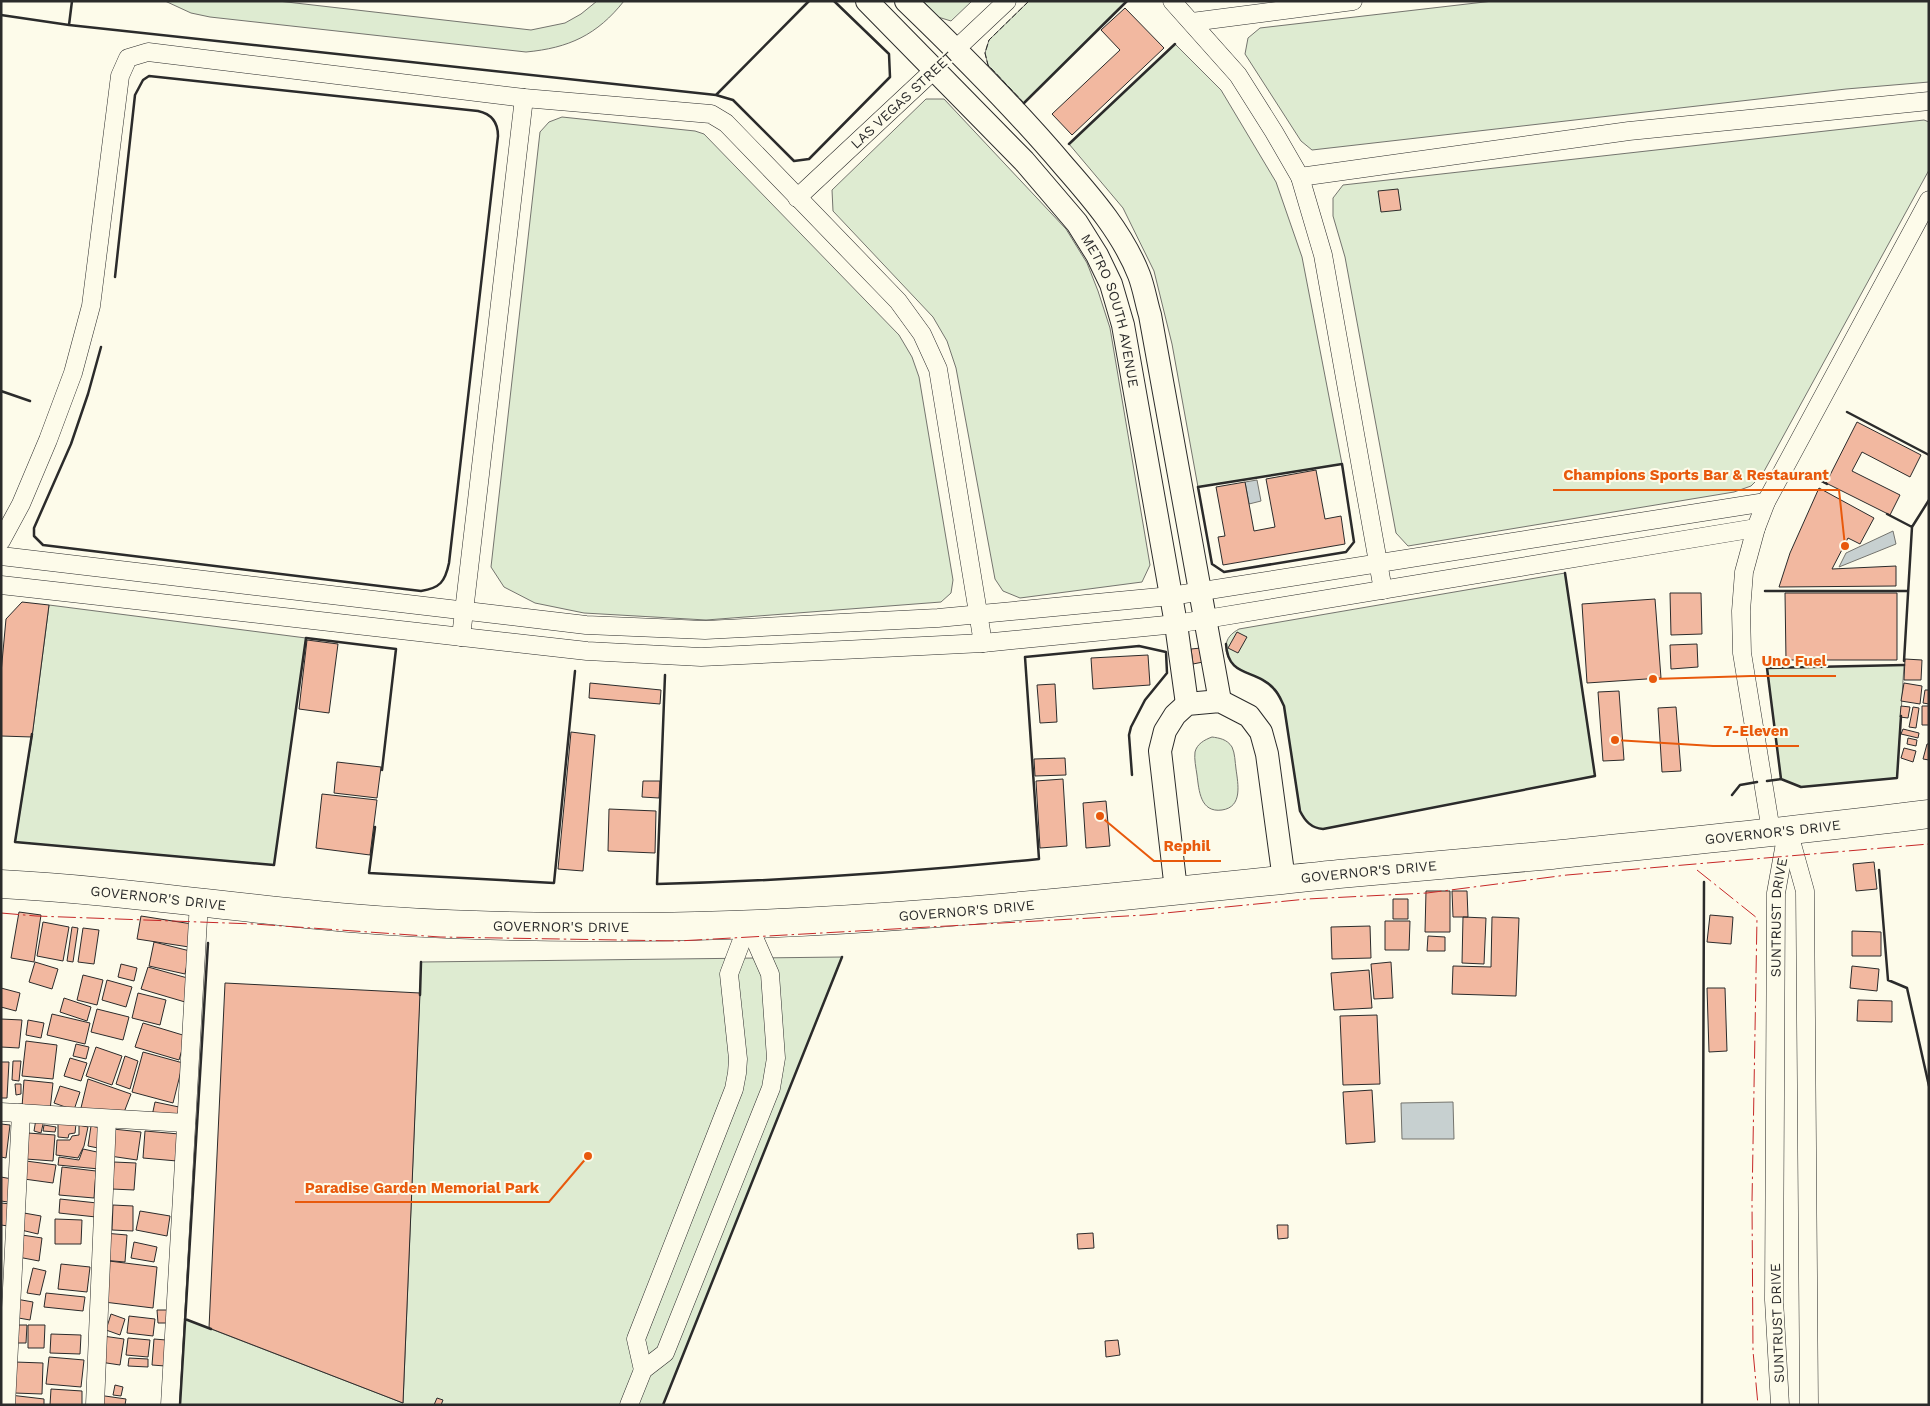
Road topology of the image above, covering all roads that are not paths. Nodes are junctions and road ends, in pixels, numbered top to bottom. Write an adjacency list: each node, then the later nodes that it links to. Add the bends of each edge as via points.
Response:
1 (867, 1): 8 (street, METRO SOUTH AVENUE)
2 (906, 1): 7 (street)
3 (1007, 1): 7 (street, LAS VEGAS STREET)
4 (1172, 1): 6 (street)
5 (1354, 1): 6 (street)
6 (1192, 22): 11 (street, via 1238,75)
7 (956, 49): 8 (street, LAS VEGAS STREET); 20 (street, via 1042,140 1098,206 1124,244 1139,275 1150,315)
8 (934, 70): 12 (street, LAS VEGAS STREET); 22 (street, METRO SOUTH AVENUE, via 1024,161 1077,223 1112,284 1123,325)
9 (524, 98): 12 (street, via 711,114 726,123); 16 (street, via 148,52 128,58 120,76 91,306 73,373 21,504); 23 (street)
10 (1929, 101): 11 (street, via 1629,131)
11 (1300, 177): 18 (street, via 1324,254)
12 (797, 198): 24 (street, via 898,301 922,334 938,370)
13 (1929, 200): 14 (street)
14 (1766, 502): 15 (street); 18 (street)
15 (1756, 528): 21 (street); 32 (street, via 1744,572 1742,652)
16 (1, 541)
17 (1, 556): 23 (street)
18 (1380, 564): 20 (street); 21 (street)
19 (1, 585): 27 (street)
20 (1201, 590): 22 (street); 25 (street)
21 (1383, 590): 25 (street)
22 (1171, 596): 24 (street); 26 (street, METRO SOUTH AVENUE)
23 (464, 610): 24 (street, via 586,626 705,630); 27 (street)
24 (978, 614): 28 (street)
25 (1206, 618): 26 (street); 29 (street)
26 (1176, 624): 28 (street); 30 (street, METRO SOUTH AVENUE)
27 (461, 637): 28 (street, via 701,657)
28 (983, 643)
29 (1220, 701): 30 (street); 33 (street, via 1249,716 1262,732)
30 (1187, 704): 35 (street, via 1164,731 1160,751)
31 (1929, 814): 32 (main road, GOVERNOR'S DRIVE)
32 (1779, 830): 33 (main road, GOVERNOR'S DRIVE); 47 (street, SUNTRUST DRIVE, via 1774,1300); 48 (street, SUNTRUST DRIVE, via 1805,891)
33 (1284, 880): 35 (main road, GOVERNOR'S DRIVE)
34 (1, 884): 36 (main road, GOVERNOR'S DRIVE)
35 (1176, 890): 37 (main road, GOVERNOR'S DRIVE, via 941,913)
36 (199, 902): 37 (main road, GOVERNOR'S DRIVE, via 465,926); 41 (street)
37 (748, 924): 42 (street, via 729,974 737,1052 736,1080 636,1339); 42 (street, via 770,974 776,1058 771,1088 665,1353)
38 (1, 1112): 39 (street)
39 (21, 1113): 40 (street); 43 (street)
40 (106, 1119): 41 (street); 44 (street)
41 (186, 1123): 45 (street)
42 (643, 1370): 46 (street)
43 (6, 1405)
44 (95, 1405)
45 (170, 1405)
46 (629, 1405)
47 (1780, 1405)
48 (1809, 1405)

